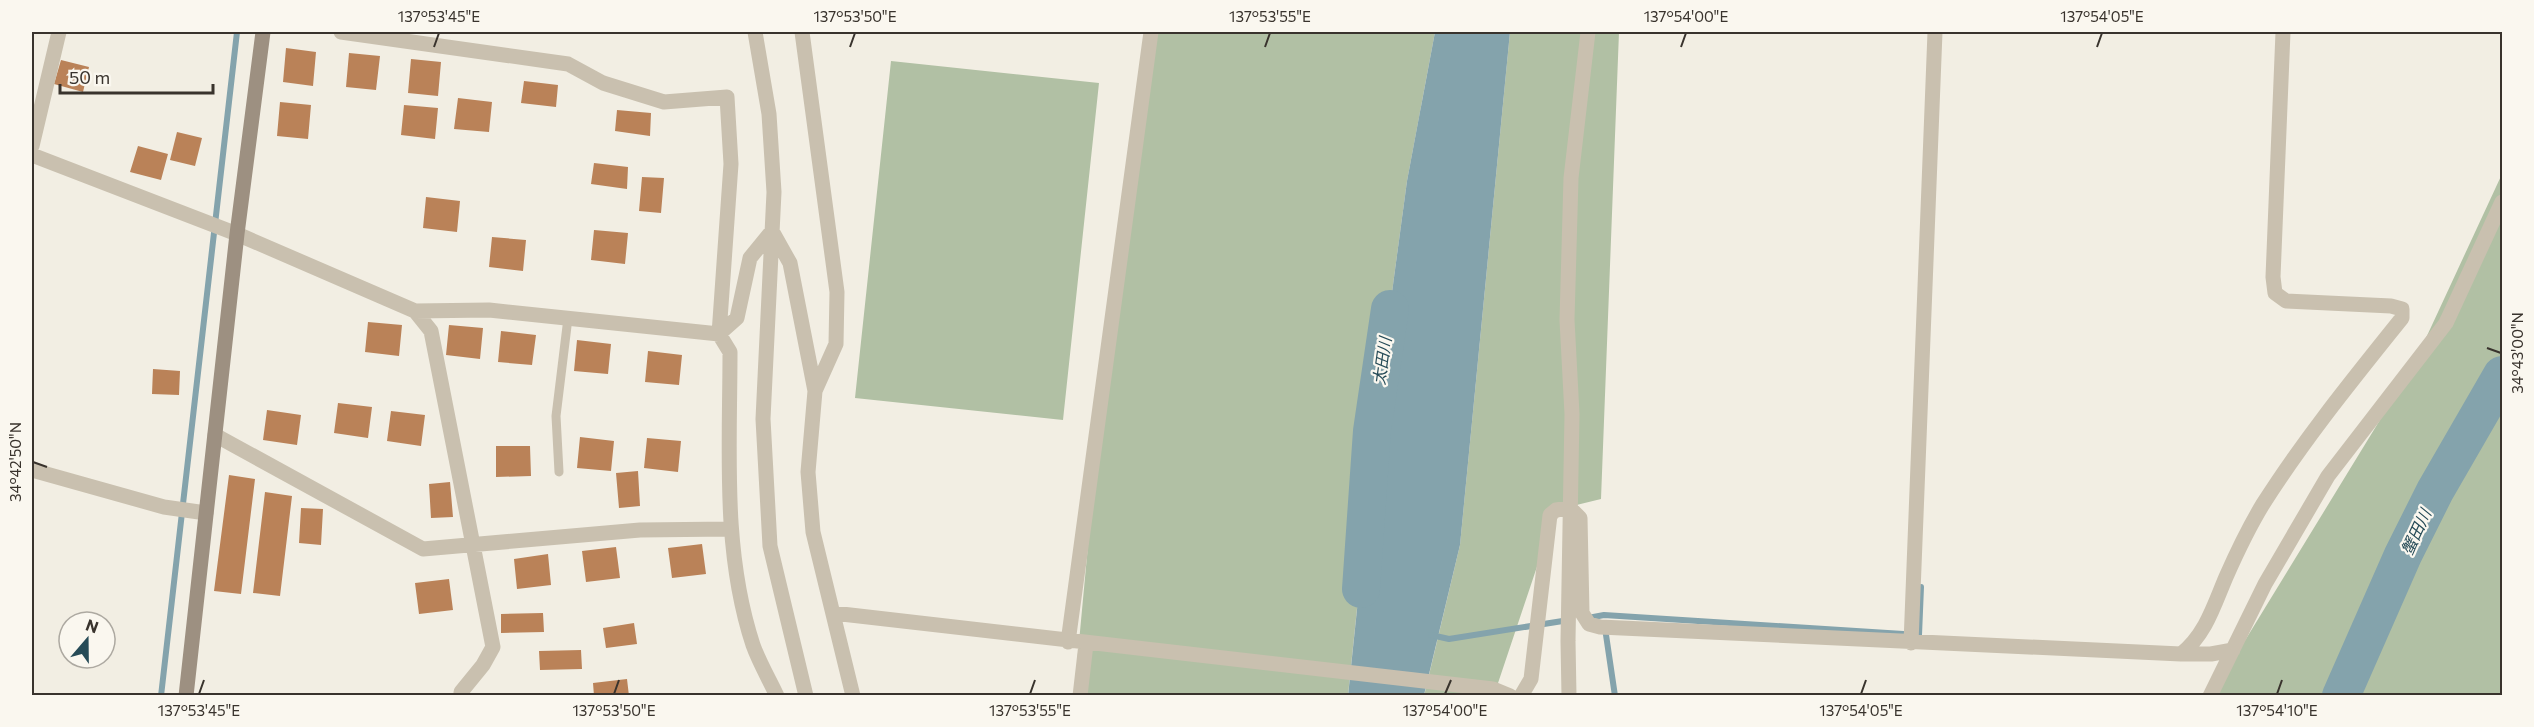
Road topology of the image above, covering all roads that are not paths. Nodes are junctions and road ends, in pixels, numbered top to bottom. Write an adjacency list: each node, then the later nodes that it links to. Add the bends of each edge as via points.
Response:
1 (59, 32): 10 (street)
2 (263, 32): 14 (street)
3 (341, 32): 17 (street, via 568,64 603,83 664,102 727,97 731,164)
4 (755, 32): 13 (street, via 770,114)
5 (802, 32): 18 (street, via 837,292 836,344)
6 (1151, 32): 27 (street)
7 (1588, 32): 22 (street, via 1571,178 1567,320 1572,414)
8 (1935, 32): 28 (street)
9 (2283, 32): 31 (street, via 2275,293 2286,301 2391,306 2402,309 2402,318 2299,448 2236,554 2202,633)
10 (32, 146)
11 (32, 155): 14 (street)
12 (2502, 202): 30 (street, via 2446,323 2328,476 2265,584)
13 (772, 231): 17 (street, via 750,258 736,318); 18 (street, via 790,263); 35 (street, via 764,419 770,546)
14 (237, 234): 15 (street); 19 (street)
15 (415, 311): 16 (street, via 489,310); 25 (street, via 431,331)
16 (568, 318): 17 (street); 21 (lane, via 556,416)
17 (719, 334): 24 (street, via 730,352)
18 (815, 391): 26 (street, via 808,472 813,532)
19 (215, 435): 23 (street); 25 (street, via 423,549)
20 (32, 470): 23 (street, via 164,507)
21 (559, 472)
22 (1570, 508): 28 (street, via 1580,518 1582,613 1589,624); 39 (street, via 1550,515 1531,680); 40 (street)
23 (206, 513): 32 (street)
24 (730, 529): 25 (street, via 640,530); 34 (street, via 738,583 754,646)
25 (473, 546): 33 (street, via 493,648)
26 (833, 613): 27 (street); 36 (street)
27 (1068, 642): 29 (street)
28 (1911, 643): 31 (street)
29 (1093, 645): 37 (street); 38 (street, via 1493,689)
30 (2233, 650): 31 (street); 41 (street)
31 (2181, 654)
32 (186, 696)
33 (460, 696)
34 (777, 696)
35 (806, 696)
36 (853, 696)
37 (1080, 696)
38 (1510, 696)
39 (1521, 696)
40 (1569, 696)
41 (2210, 696)

